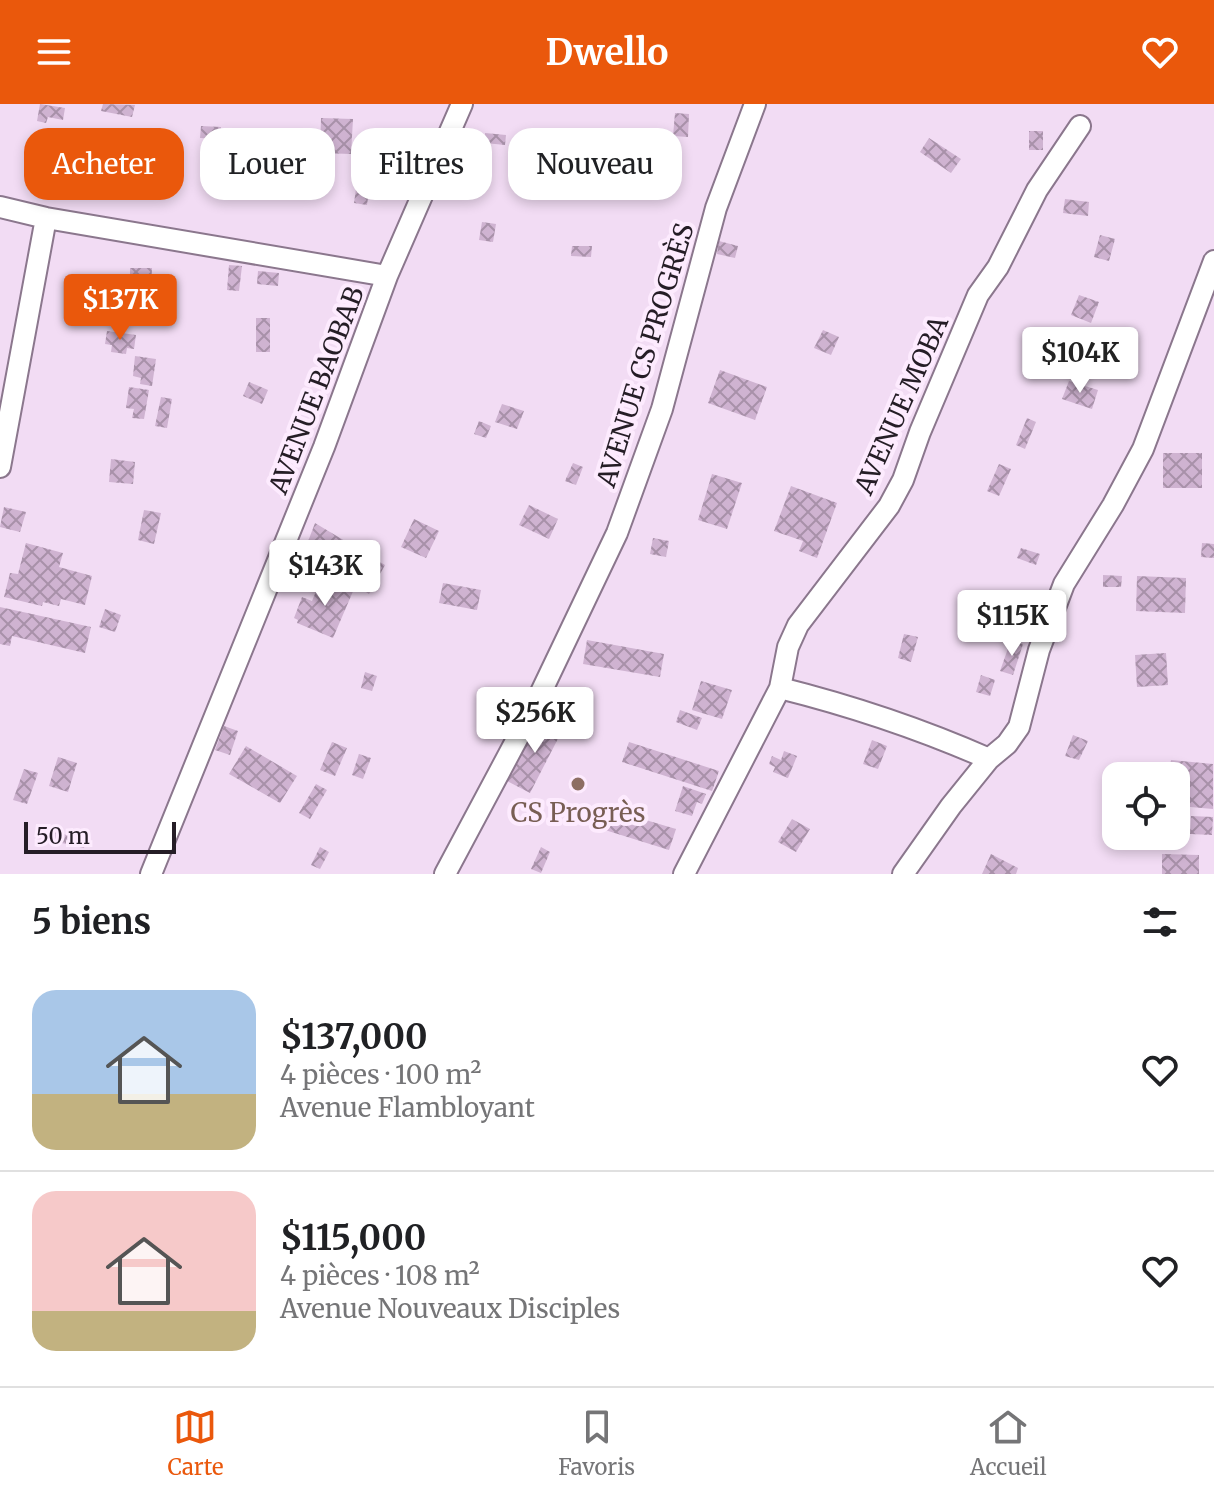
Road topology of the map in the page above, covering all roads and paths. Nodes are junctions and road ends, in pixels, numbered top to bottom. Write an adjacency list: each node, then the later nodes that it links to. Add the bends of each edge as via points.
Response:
1 (462, 104): 7 (street, AVENUE BAOBAB)
2 (755, 104): 12 (street, AVENUE CS PROGRÈS, via 716,208 662,409 617,533 533,709)
3 (1080, 126): 9 (street, AVENUE MOBA, via 978,295 889,506 798,625)
4 (0, 207): 5 (street)
5 (46, 218): 7 (street); 8 (street)
6 (1214, 261): 10 (street, via 1143,449 1064,584 1039,650 1019,727)
7 (387, 276): 11 (street, AVENUE BAOBAB, via 324,447)
8 (0, 467)
9 (780, 688): 10 (street, via 936,735); 13 (street, AVENUE MOBA)
10 (989, 759): 14 (street)
11 (151, 874)
12 (445, 874)
13 (684, 874)
14 (903, 874)

